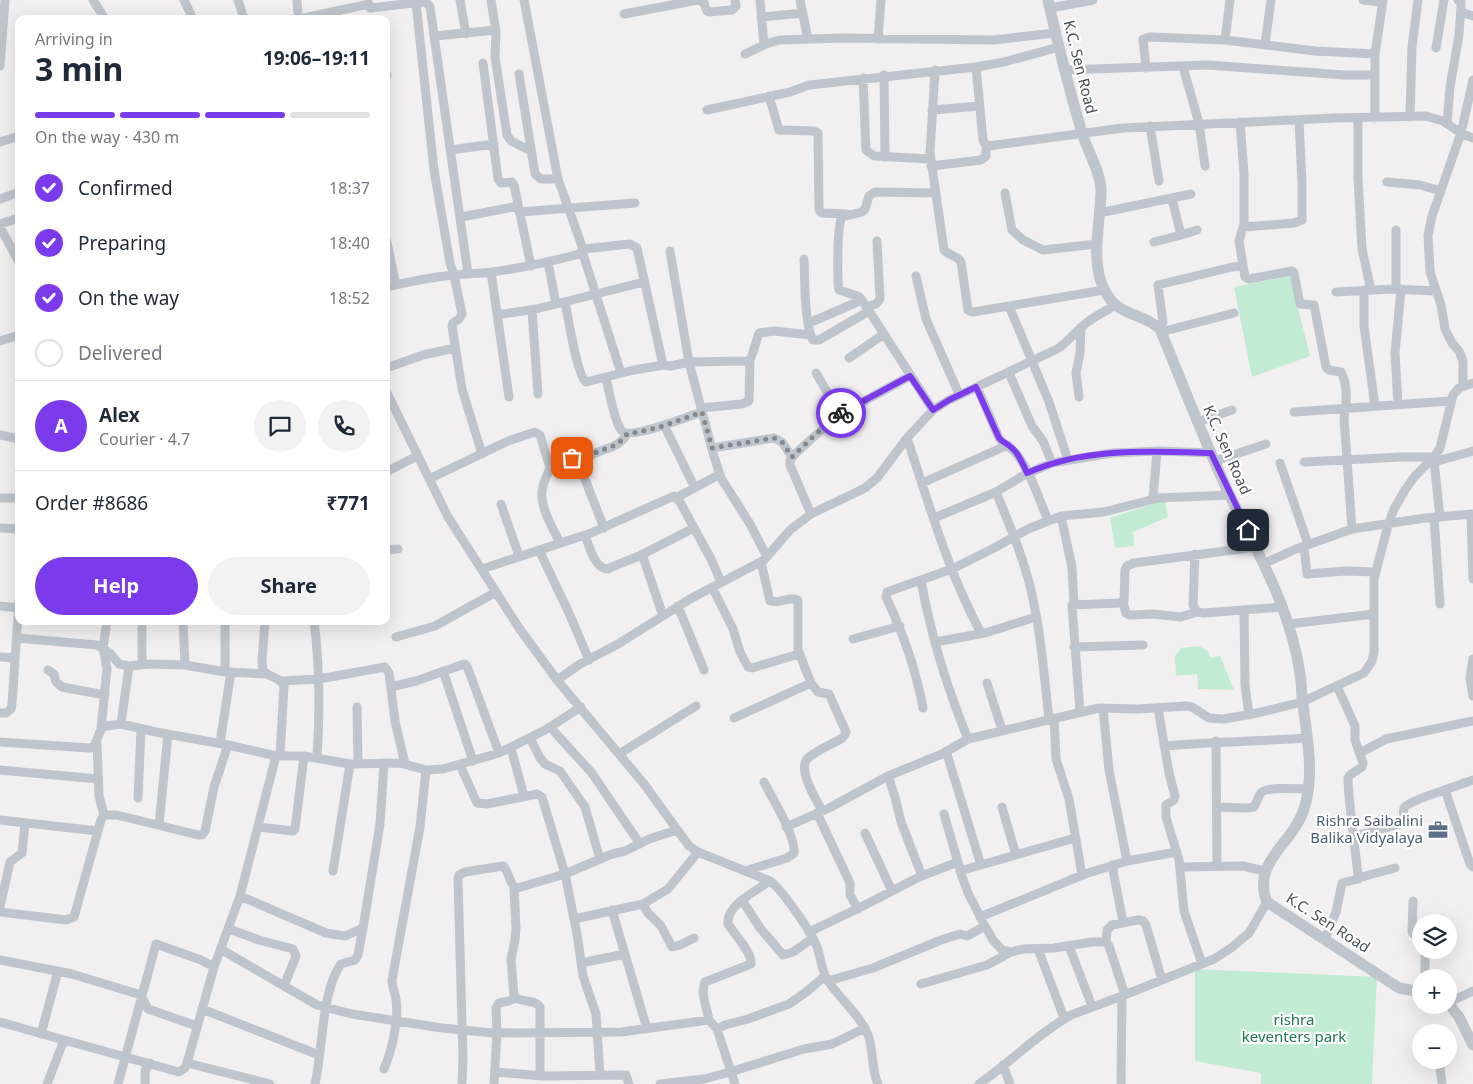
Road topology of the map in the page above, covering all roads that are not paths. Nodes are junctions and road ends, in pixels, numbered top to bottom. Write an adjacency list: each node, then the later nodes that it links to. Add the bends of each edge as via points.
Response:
1 (5, 0): 51 (street)
2 (93, 0): 30 (street)
3 (184, 0): 31 (street)
4 (238, 0): 32 (street)
5 (298, 0): 33 (street)
6 (460, 0): 38 (street)
7 (491, 0): 37 (street)
8 (524, 0): 86 (street)
9 (638, 0): 26 (street)
10 (736, 0): 26 (street, via 735,9 722,12 709,12 698,0)
11 (760, 0): 36 (street)
12 (800, 0): 28 (street)
13 (881, 0): 41 (street)
14 (1094, 0): 25 (street)
15 (1230, 0): 43 (street)
16 (1271, 0): 45 (street)
17 (1363, 0): 21 (street)
18 (1418, 0): 66 (street, via 1412,47)
19 (1444, 0): 47 (street)
20 (1458, 0): 27 (street)
21 (1383, 1): 49 (street)
22 (416, 3): 23 (street); 24 (street); 120 (street, via 434,170)
23 (430, 3): 40 (street)
24 (369, 4): 34 (street)
25 (1049, 4): 39 (street, K.C. Sen Road)
26 (641, 10): 29 (street)
27 (1461, 12): 35 (street); 72 (street)
28 (803, 13): 36 (street); 42 (street)
29 (624, 14)
30 (102, 15)
31 (191, 15)
32 (243, 15)
33 (298, 15)
34 (318, 15)
35 (1473, 16)
36 (761, 17): 44 (street)
37 (496, 30): 38 (street); 82 (street, via 495,57 508,135 511,141)
38 (466, 34): 40 (street)
39 (1055, 34): 41 (street, via 994,40); 46 (street, K.C. Sen Road)
40 (435, 36): 81 (street)
41 (878, 39): 42 (street)
42 (808, 40): 44 (street, via 779,40)
43 (1225, 40): 45 (street); 54 (street, via 1146,38 1143,41)
44 (764, 45): 48 (street)
45 (1265, 45): 49 (street)
46 (1058, 47): 52 (street); 56 (street, K.C. Sen Road)
47 (1436, 48)
48 (745, 54)
49 (1375, 54): 58 (street)
50 (483, 63): 79 (street)
51 (0, 66)
52 (976, 67): 55 (street); 63 (street)
53 (1184, 67): 54 (street); 58 (street, via 1223,65); 71 (street)
54 (1146, 68): 56 (street)
55 (935, 70): 59 (street); 65 (street)
56 (1064, 70): 74 (street, K.C. Sen Road)
57 (519, 74): 82 (street)
58 (1374, 75): 68 (street)
59 (884, 76): 60 (street); 83 (street)
60 (863, 78): 62 (street, via 809,85); 83 (street, via 866,150 874,156)
61 (1473, 80): 75 (street)
62 (768, 96): 64 (street); 99 (street, via 779,130 814,130 818,133 819,210 822,213)
63 (980, 106): 65 (street); 80 (street)
64 (707, 110)
65 (932, 110): 84 (street)
66 (1410, 117): 68 (street); 72 (street, via 1431,117)
67 (1358, 118): 68 (street); 69 (street); 128 (street, via 1358,178)
68 (1375, 118)
69 (1299, 120): 70 (street); 104 (street, via 1302,220)
70 (1240, 122): 71 (street); 104 (street)
71 (1199, 123): 73 (street); 85 (street)
72 (1447, 124): 75 (street)
73 (1150, 126): 74 (street); 87 (street)
74 (1082, 133): 80 (street); 100 (street, K.C. Sen Road, via 1101,185)
75 (1461, 133): 77 (street); 89 (street)
76 (15, 137): 78 (street)
77 (1473, 138)
78 (0, 142)
79 (494, 144): 81 (street); 97 (street, via 499,181 513,183)
80 (986, 145): 84 (street, via 986,156 981,160)
81 (450, 150): 101 (street)
82 (531, 151): 86 (street, via 537,177)
83 (886, 157): 84 (street)
84 (931, 163): 91 (street)
85 (1205, 166)
86 (558, 179): 98 (street)
87 (1159, 182)
88 (1388, 182): 89 (street)
89 (1441, 191): 129 (street, via 1428,235 1430,272)
90 (15, 193): 95 (street)
91 (935, 193): 99 (street, via 875,192 868,196 862,212); 135 (street, via 944,250 961,262 968,310)
92 (1005, 193): 110 (street, via 1012,230 1023,240 1043,250)
93 (1191, 194): 94 (street)
94 (1172, 198): 100 (street); 107 (street)
95 (0, 199)
96 (635, 204): 98 (street)
97 (519, 209): 98 (street); 101 (street); 117 (street)
98 (569, 210): 111 (street)
99 (848, 214): 134 (street, via 840,220 838,288 858,296)
100 (1099, 214): 110 (street, K.C. Sen Road)
101 (461, 217): 121 (street)
102 (15, 220): 103 (street)
103 (0, 226): 113 (street)
104 (1244, 226): 118 (street, via 1239,241)
105 (1197, 230): 107 (street)
106 (1396, 230): 126 (street)
107 (1181, 235): 109 (street)
108 (877, 241): 134 (street, via 880,299 876,304)
109 (1154, 242)
110 (1097, 244): 127 (street, K.C. Sen Road)
111 (582, 250): 116 (street, via 579,254); 123 (street, via 635,246); 131 (street)
112 (670, 251): 150 (street)
113 (15, 254)
114 (390, 257): 124 (street)
115 (804, 259): 140 (street)
116 (548, 262): 117 (street); 133 (street)
117 (531, 266): 119 (street)
118 (1243, 266): 142 (street, via 1158,285 1163,322); 170 (street, via 1249,279 1294,273 1300,304 1314,305 1326,367 1341,372 1344,377)
119 (491, 272): 121 (street); 139 (street)
120 (454, 274): 121 (street); 124 (street); 147 (street, via 462,314 452,324)
121 (468, 274)
122 (916, 276): 163 (street, via 926,319)
123 (644, 282): 131 (street); 152 (street)
124 (396, 285): 125 (street)
125 (390, 286)
126 (1399, 289): 128 (street); 129 (street); 168 (street, via 1395,353)
127 (1104, 290): 135 (street); 136 (street, K.C. Sen Road)
128 (1367, 290): 130 (street); 169 (street, via 1364,326)
129 (1435, 290): 160 (street, via 1448,336 1463,361)
130 (1336, 292)
131 (596, 293): 132 (street); 154 (street)
132 (565, 302): 133 (street); 158 (street, via 583,380)
133 (556, 304): 137 (street)
134 (865, 306): 140 (street); 143 (street); 144 (street, via 819,340 813,340)
135 (1009, 306): 151 (street)
136 (1114, 306): 141 (street); 142 (street, via 1151,322)
137 (532, 310): 139 (street); 162 (street)
138 (1234, 313): 142 (street)
139 (497, 315): 164 (street)
140 (809, 323): 144 (street)
141 (1081, 327): 151 (street, via 1063,345); 165 (street, via 1076,377)
142 (1161, 330): 176 (street, K.C. Sen Road)
143 (884, 334): 148 (street); 157 (street)
144 (811, 335): 149 (street, via 774,331 759,333)
145 (15, 336): 146 (street)
146 (0, 341)
147 (455, 348): 153 (street); 187 (street, via 462,389)
148 (849, 358)
149 (750, 360): 150 (street); 171 (street, via 749,401)
150 (689, 362): 152 (street); 171 (street)
151 (1032, 362): 156 (street); 192 (street)
152 (663, 365): 154 (street)
153 (390, 367)
154 (621, 373): 158 (street)
155 (816, 373): 175 (street)
156 (1009, 373): 161 (street); 196 (street)
157 (910, 376): 172 (street); 175 (street)
158 (606, 378): 178 (street, via 620,429)
159 (1473, 383): 160 (street)
160 (1464, 386): 167 (street, via 1456,390)
161 (976, 387): 163 (street); 183 (street, via 999,438)
162 (538, 394)
163 (960, 394): 172 (street)
164 (509, 397)
165 (1079, 397)
166 (390, 399): 188 (street)
167 (1450, 401): 168 (street); 194 (street, via 1443,440)
168 (1398, 405): 169 (street)
169 (1375, 406): 170 (street)
170 (1347, 408): 174 (street); 193 (street, via 1344,418)
171 (701, 410): 177 (street); 184 (street)
172 (933, 410): 181 (street)
173 (1232, 410): 176 (street)
174 (1294, 412)
175 (840, 414): 189 (street)
176 (1198, 422): 190 (street, K.C. Sen Road)
177 (664, 425): 178 (street); 204 (street)
178 (627, 434): 191 (street, via 618,444)
179 (0, 435): 180 (street)
180 (15, 438)
181 (907, 438): 203 (street); 212 (street, via 872,483)
182 (1266, 444): 190 (street)
183 (1008, 445): 200 (street, via 1020,457); 203 (street)
184 (712, 448): 189 (street, via 774,438 782,442); 201 (street)
185 (1473, 451): 194 (street)
186 (1156, 452): 190 (street); 192 (street, via 1112,453); 210 (street)
187 (482, 454): 198 (street, via 536,432 540,435); 202 (street)
188 (417, 456): 199 (street); 202 (street)
189 (792, 457): 212 (street, via 790,465)
190 (1213, 457): 206 (street, K.C. Sen Road)
191 (581, 460): 198 (street, via 574,457); 220 (street, via 580,466)
192 (1068, 460): 196 (street)
193 (1347, 460): 194 (street, via 1402,457); 195 (street); 223 (street)
194 (1433, 461): 215 (street); 218 (street, via 1415,476)
195 (1304, 462)
196 (1052, 463): 200 (street)
197 (1280, 463): 227 (street)
198 (550, 468): 226 (street, via 542,491)
199 (390, 470)
200 (1027, 473): 205 (street); 217 (street)
201 (720, 474): 204 (street); 235 (street, via 750,524)
202 (429, 479): 237 (street, via 448,517)
203 (922, 483): 216 (street)
204 (695, 488): 209 (street)
205 (996, 492): 216 (street); 225 (street)
206 (1230, 495): 210 (street); 228 (street, K.C. Sen Road)
207 (0, 498): 208 (street)
208 (15, 498)
209 (676, 498): 220 (street, via 671,497); 221 (street)
210 (1153, 499): 214 (street, via 1104,512)
211 (501, 504): 234 (street)
212 (811, 514): 235 (street, via 790,530)
213 (1472, 514): 215 (street); 240 (street)
214 (1060, 516): 217 (street); 245 (street, via 1073,576)
215 (1437, 517): 218 (street); 246 (street)
216 (934, 518): 238 (street)
217 (1048, 520): 225 (street)
218 (1388, 525): 223 (street); 239 (street)
219 (0, 528): 222 (street)
220 (604, 528): 224 (street)
221 (694, 528): 232 (street); 242 (street, via 711,559)
222 (15, 529)
223 (1352, 529): 227 (street)
224 (584, 535): 226 (street); 232 (street, via 603,569 613,568)
225 (1015, 536): 238 (street); 255 (street)
226 (560, 543): 231 (street)
227 (1306, 545): 236 (street); 239 (street, via 1307,574)
228 (1256, 547): 233 (street); 236 (street, K.C. Sen Road)
229 (398, 549): 230 (street)
230 (390, 550)
231 (539, 550): 234 (street); 277 (street)
232 (642, 554): 254 (street)
233 (1196, 554): 244 (street, via 1130,564 1125,570 1126,599); 252 (street, via 1193,605)
234 (519, 556): 237 (street)
235 (764, 560): 242 (street); 273 (street, via 770,601 798,600)
236 (1265, 563): 250 (street, K.C. Sen Road)
237 (482, 569): 243 (street)
238 (952, 569): 241 (street); 265 (street)
239 (1375, 572): 253 (street)
240 (1473, 578)
241 (921, 581): 264 (street, via 885,593); 269 (street)
242 (717, 584): 249 (street); 273 (street, via 740,652 748,666 752,668)
243 (496, 592): 266 (street, via 435,626); 287 (street)
244 (1123, 602): 245 (street); 252 (street, via 1126,613 1130,615 1181,617)
245 (1074, 604): 271 (street, via 1071,608)
246 (1440, 604)
247 (0, 606): 248 (street)
248 (15, 606)
249 (678, 606): 254 (street); 282 (street)
250 (1284, 607): 251 (street); 256 (street, K.C. Sen Road)
251 (1244, 610): 252 (street); 304 (street, via 1245,685)
252 (1197, 612)
253 (1374, 614): 256 (street); 291 (street, via 1374,652 1368,668 1357,678)
254 (663, 616): 277 (street)
255 (1036, 617): 265 (street); 306 (street)
256 (1288, 624): 295 (street, K.C. Sen Road, via 1297,653)
257 (17, 625): 267 (street)
258 (106, 625): 272 (street)
259 (142, 625): 278 (street)
260 (183, 625): 279 (street)
261 (225, 625): 284 (street)
262 (266, 625): 285 (street, via 262,661)
263 (315, 625): 286 (street)
264 (900, 626): 268 (street); 299 (street)
265 (981, 634): 269 (street)
266 (396, 637)
267 (17, 638): 272 (street); 275 (street)
268 (853, 639)
269 (935, 642): 316 (street, via 950,694)
270 (1143, 645): 271 (street)
271 (1074, 647): 302 (street)
272 (103, 648): 280 (street, via 119,664); 293 (street, via 107,663)
273 (799, 654): 290 (street)
274 (0, 657): 275 (street)
275 (15, 658): 303 (street, via 11,709)
276 (1473, 659): 294 (street, via 1470,678)
277 (588, 660): 287 (street)
278 (142, 664): 279 (street); 280 (street)
279 (185, 665): 284 (street)
280 (129, 666): 308 (street)
281 (48, 670): 293 (street, via 54,674 58,685)
282 (704, 670)
283 (443, 671): 292 (street); 324 (street, via 464,664 467,666); 330 (street)
284 (228, 672): 285 (street); 320 (street)
285 (266, 674): 288 (street)
286 (319, 679): 288 (street); 292 (street, via 385,667); 329 (street)
287 (557, 680): 298 (street)
288 (281, 681): 327 (street, via 284,686)
289 (987, 683): 312 (street)
290 (811, 684): 305 (street); 347 (street, via 818,692 829,694 846,732 844,737 814,753 804,766)
291 (1337, 686): 295 (street); 326 (street, via 1355,726)
292 (391, 687): 333 (street, via 394,721)
293 (105, 695): 310 (street)
294 (1473, 696)
295 (1302, 702): 304 (street); 315 (street, K.C. Sen Road)
296 (696, 706): 325 (street)
297 (357, 707): 332 (street)
298 (581, 707): 309 (street); 325 (street)
299 (923, 708)
300 (1103, 708): 301 (street); 302 (street); 365 (street, via 1109,770)
301 (1158, 708): 304 (street, via 1192,707 1214,719); 321 (street)
302 (1080, 712): 306 (street)
303 (0, 713)
304 (1249, 715)
305 (734, 718)
306 (1051, 718): 312 (street); 359 (street, via 1056,759 1069,799)
307 (1473, 722): 326 (street, via 1386,739)
308 (120, 724): 310 (street); 311 (street)
309 (550, 727): 314 (street); 360 (street, via 591,772)
310 (101, 729): 319 (street)
311 (141, 729): 313 (street); 344 (street)
312 (1002, 730): 316 (street)
313 (168, 734): 320 (street); 352 (street)
314 (530, 738): 322 (street); 364 (street, via 540,758 560,771 585,807)
315 (1308, 738): 317 (street); 341 (street, K.C. Sen Road)
316 (968, 739): 323 (street)
317 (1216, 741): 321 (street); 346 (street)
318 (0, 742): 319 (street, via 80,749 94,748)
319 (97, 742): 338 (street)
320 (224, 744): 327 (street); 352 (street, via 202,835)
321 (1164, 746): 362 (street, via 1175,796 1165,810)
322 (511, 748): 324 (street); 343 (street)
323 (946, 751): 337 (street); 366 (street)
324 (499, 753): 330 (street)
325 (619, 754): 355 (street)
326 (1360, 754): 358 (street, via 1362,766 1348,778)
327 (278, 756): 328 (street); 353 (street)
328 (304, 756): 329 (street); 353 (street, via 295,829 287,831)
329 (317, 758): 332 (street)
330 (473, 761): 334 (street)
331 (384, 763): 332 (street); 333 (street); 398 (street, via 380,824)
332 (354, 764): 373 (street)
333 (405, 764): 336 (street)
334 (460, 764): 336 (street); 343 (street, via 477,803)
335 (0, 770): 338 (street)
336 (426, 770): 430 (street, via 420,827 392,980 396,998)
337 (888, 776): 347 (street); 379 (street)
338 (98, 779): 349 (street)
339 (1473, 780): 342 (street)
340 (764, 782): 354 (street)
341 (1308, 789): 346 (street, via 1264,790 1254,807); 375 (street, K.C. Sen Road, via 1297,825)
342 (1445, 790): 358 (street, via 1405,806 1405,823); 371 (street)
343 (524, 796): 376 (street, via 537,794 542,797)
344 (138, 798)
345 (1002, 806): 363 (street)
346 (1218, 807): 369 (street)
347 (820, 812): 354 (street); 390 (street)
348 (944, 814): 367 (street)
349 (104, 815): 352 (street); 356 (street)
350 (0, 820): 351 (street)
351 (25, 823): 356 (street); 377 (street, via 22,852 10,862)
352 (159, 825)
353 (258, 826): 384 (street)
354 (786, 827): 374 (street, via 794,847 793,855)
355 (677, 830): 360 (street); 361 (street)
356 (98, 831): 392 (street, via 74,917 66,920)
357 (865, 833): 383 (street)
358 (1354, 836): 380 (street)
359 (1075, 838): 363 (street); 378 (street)
360 (640, 844): 364 (street)
361 (698, 852): 374 (street); 388 (street, via 668,889)
362 (1177, 852): 365 (street); 370 (street)
363 (1016, 855): 366 (street)
364 (600, 859): 376 (street)
365 (1127, 861): 368 (street)
366 (981, 865): 367 (street)
367 (959, 866): 379 (street); 394 (street)
368 (1112, 866): 378 (street); 396 (street)
369 (1218, 866): 370 (street); 375 (street, via 1242,866)
370 (1180, 867): 411 (street, via 1184,911)
371 (1473, 867)
372 (1395, 868): 380 (street)
373 (333, 871)
374 (745, 871): 381 (street)
375 (1264, 871): 387 (street, K.C. Sen Road, via 1263,888)
376 (565, 874): 382 (street); 395 (street)
377 (4, 875): 389 (street)
378 (1082, 875): 394 (street)
379 (922, 876): 383 (street)
380 (1358, 878): 402 (street, via 1342,883 1336,912)
381 (770, 881): 385 (street); 400 (street)
382 (514, 887): 422 (street, via 516,928 510,958); 435 (street, via 503,866 458,876)
383 (892, 891): 390 (street)
384 (240, 896): 398 (street, via 326,933 345,936); 399 (street)
385 (742, 900): 400 (street, via 783,955 793,952); 429 (street, via 727,918 752,959 751,964 705,982 703,987)
386 (1413, 901): 393 (street)
387 (1267, 902): 402 (street, K.C. Sen Road); 411 (street, via 1243,939)
388 (643, 904): 391 (street); 401 (street, via 661,926 672,947)
389 (0, 907)
390 (858, 909): 400 (street)
391 (612, 910): 395 (street); 408 (street)
392 (0, 912)
393 (1413, 914)
394 (980, 917): 397 (street)
395 (574, 919): 410 (street)
396 (1123, 922): 403 (street, via 1109,927); 415 (street, via 1138,920 1145,923)
397 (985, 926): 407 (street, via 1002,950); 414 (street, via 967,936 960,934 941,940 873,968)
398 (362, 928): 425 (street, via 358,955 338,968)
399 (229, 929): 406 (street); 417 (street, via 293,949 296,956)
400 (811, 935): 414 (street)
401 (694, 938)
402 (1325, 939): 418 (street, K.C. Sen Road, via 1401,989)
403 (1106, 942): 404 (street); 421 (street)
404 (1069, 946): 405 (street); 424 (street)
405 (1038, 949): 407 (street); 428 (street)
406 (222, 950): 412 (street); 417 (street)
407 (1011, 952): 416 (street, via 987,966)
408 (625, 954): 410 (street); 434 (street)
409 (0, 960): 413 (street)
410 (581, 963): 437 (street, via 596,1014)
411 (1202, 964): 415 (street)
412 (214, 967): 420 (street, via 156,944); 426 (street)
413 (58, 971): 420 (street); 440 (street)
414 (827, 979): 433 (street); 436 (street, via 789,1004)
415 (1162, 980): 421 (street)
416 (921, 984)
417 (284, 986): 425 (street)
418 (1412, 991)
419 (1473, 991): 423 (street)
420 (141, 995): 432 (street, via 148,1009); 444 (street)
421 (1123, 996): 424 (street); 468 (street)
422 (515, 998): 438 (street, via 497,1005); 439 (street, via 539,1005)
423 (1457, 999)
424 (1092, 1006): 428 (street)
425 (326, 1007): 430 (street); 443 (street)
426 (202, 1008): 432 (street); 443 (street)
427 (1457, 1014): 442 (street)
428 (1064, 1018): 447 (street)
429 (709, 1020): 434 (street); 436 (street)
430 (395, 1021): 435 (street); 449 (street, via 392,1050)
431 (0, 1022): 440 (street)
432 (197, 1026): 446 (street)
433 (865, 1028): 451 (street, via 832,1044 804,1049); 465 (street)
434 (647, 1029): 437 (street)
435 (462, 1030): 438 (street); 460 (street)
436 (716, 1030): 451 (street)
437 (597, 1032): 439 (street); 453 (street)
438 (497, 1033): 439 (street); 450 (street)
439 (541, 1033): 452 (street)
440 (41, 1034): 441 (street)
441 (64, 1040): 444 (street); 455 (street)
442 (1473, 1045)
443 (320, 1055): 459 (street)
444 (126, 1056): 445 (street); 456 (street)
445 (150, 1063): 446 (street, via 180,1072); 457 (street, via 144,1071)
446 (187, 1063): 458 (street)
447 (1003, 1065): 466 (street); 467 (street)
448 (1440, 1069): 469 (street)
449 (384, 1070)
450 (495, 1072): 452 (street); 461 (street)
451 (730, 1072): 454 (street); 464 (street)
452 (540, 1076): 453 (street)
453 (600, 1076): 462 (street, via 626,1075)
454 (672, 1083): 463 (street)
455 (47, 1084)
456 (118, 1084)
457 (145, 1084)
458 (270, 1084)
459 (315, 1084)
460 (462, 1084)
461 (494, 1084)
462 (629, 1084)
463 (660, 1084)
464 (735, 1084)
465 (878, 1084)
466 (979, 1084)
467 (1010, 1084)
468 (1121, 1084)
469 (1442, 1084)

